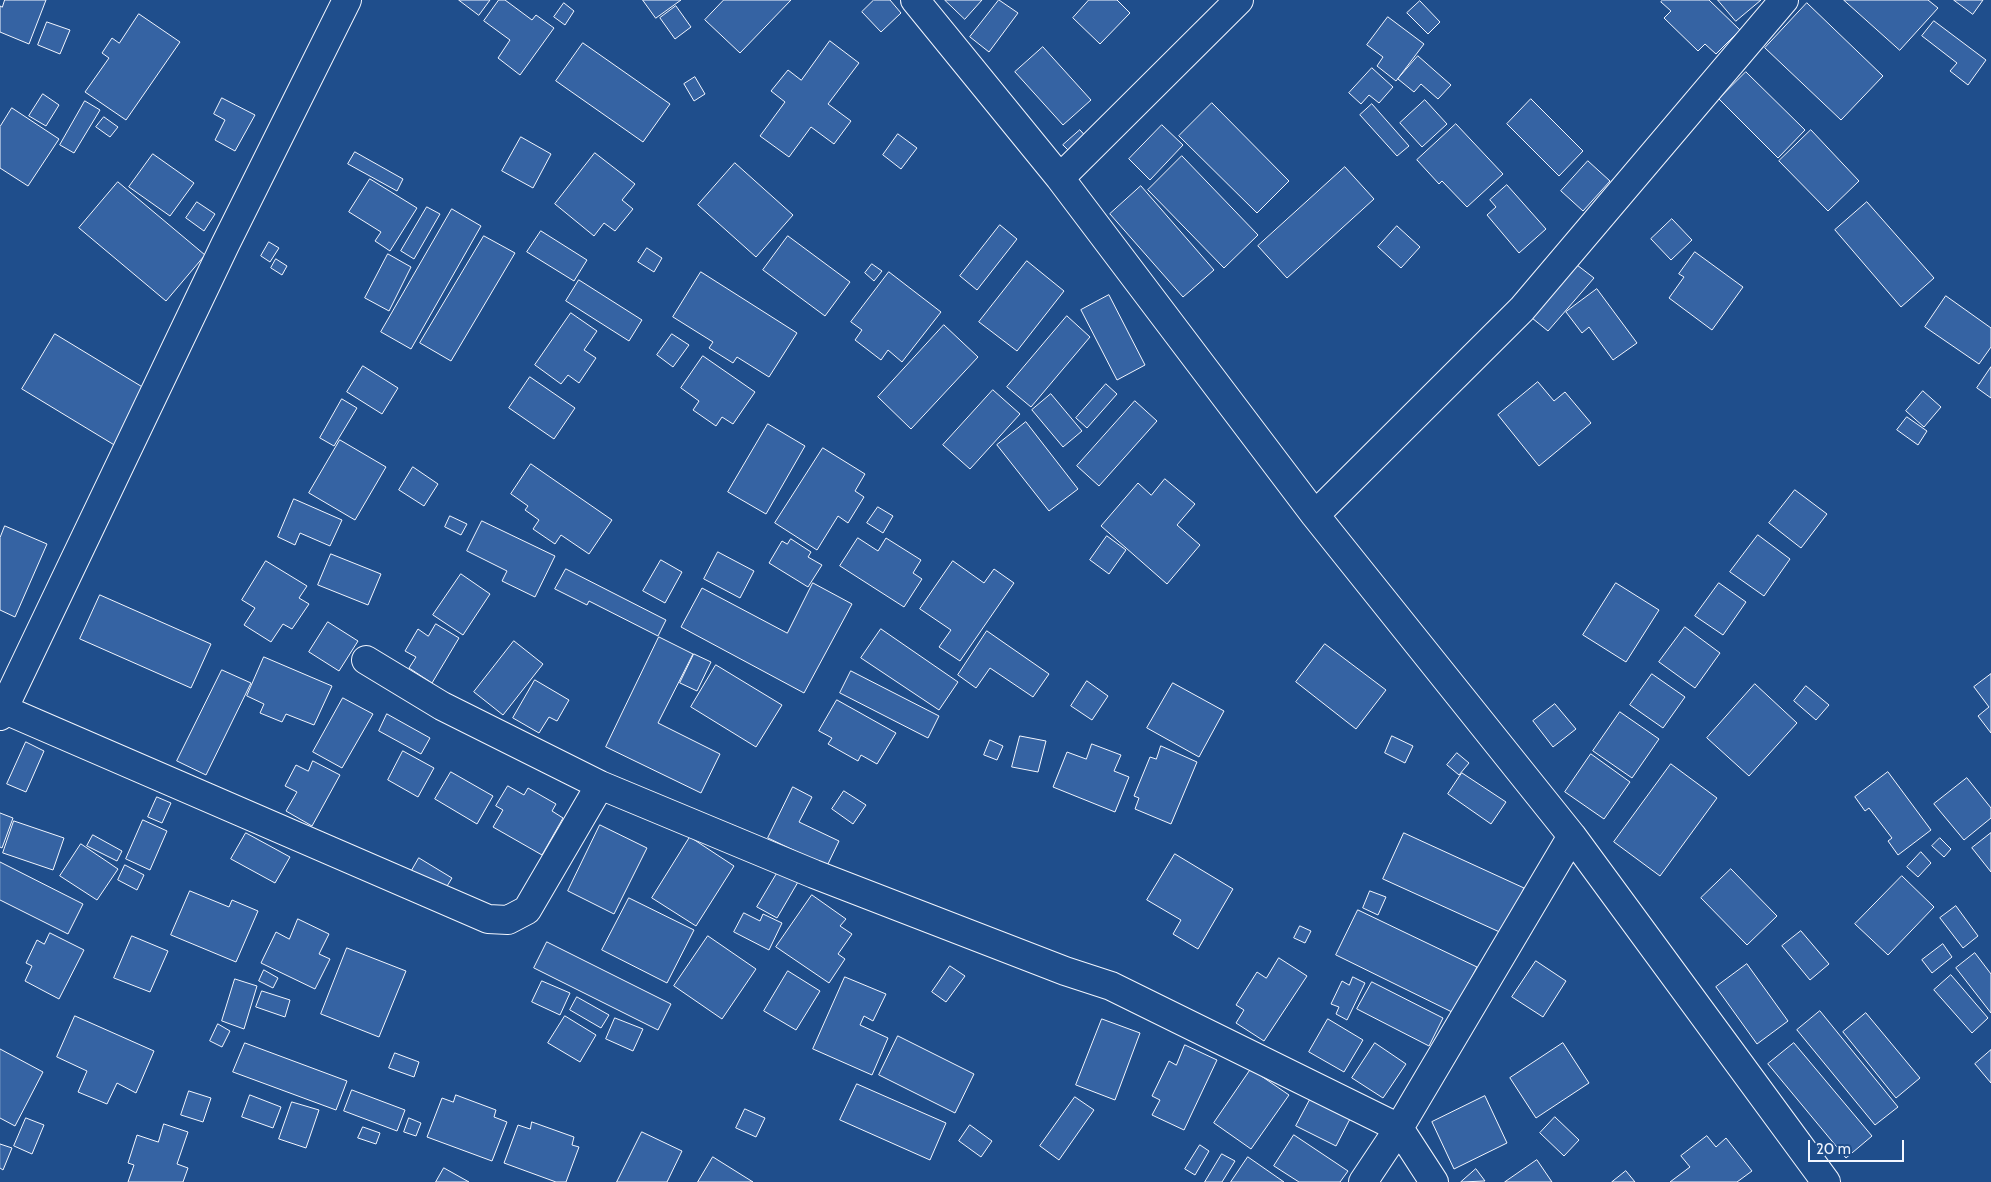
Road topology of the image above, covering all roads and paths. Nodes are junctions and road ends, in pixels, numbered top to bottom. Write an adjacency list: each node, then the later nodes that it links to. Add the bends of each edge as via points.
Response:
1 (347, 0): 8 (street, via 225,245)
2 (915, 0): 5 (street)
3 (1239, 0): 5 (street)
4 (1784, 0): 6 (street, via 1522,308)
5 (1060, 178): 6 (street)
6 (1315, 515): 10 (street)
7 (366, 660): 9 (street, via 442,706)
8 (2, 713): 9 (street, via 488,919 508,920 527,910)
9 (600, 785): 11 (street, via 814,874 1111,986)
10 (1572, 836): 11 (street); 14 (street)
11 (1399, 1128): 12 (street); 13 (street)
12 (1363, 1182)
13 (1434, 1182)
14 (1826, 1182)

